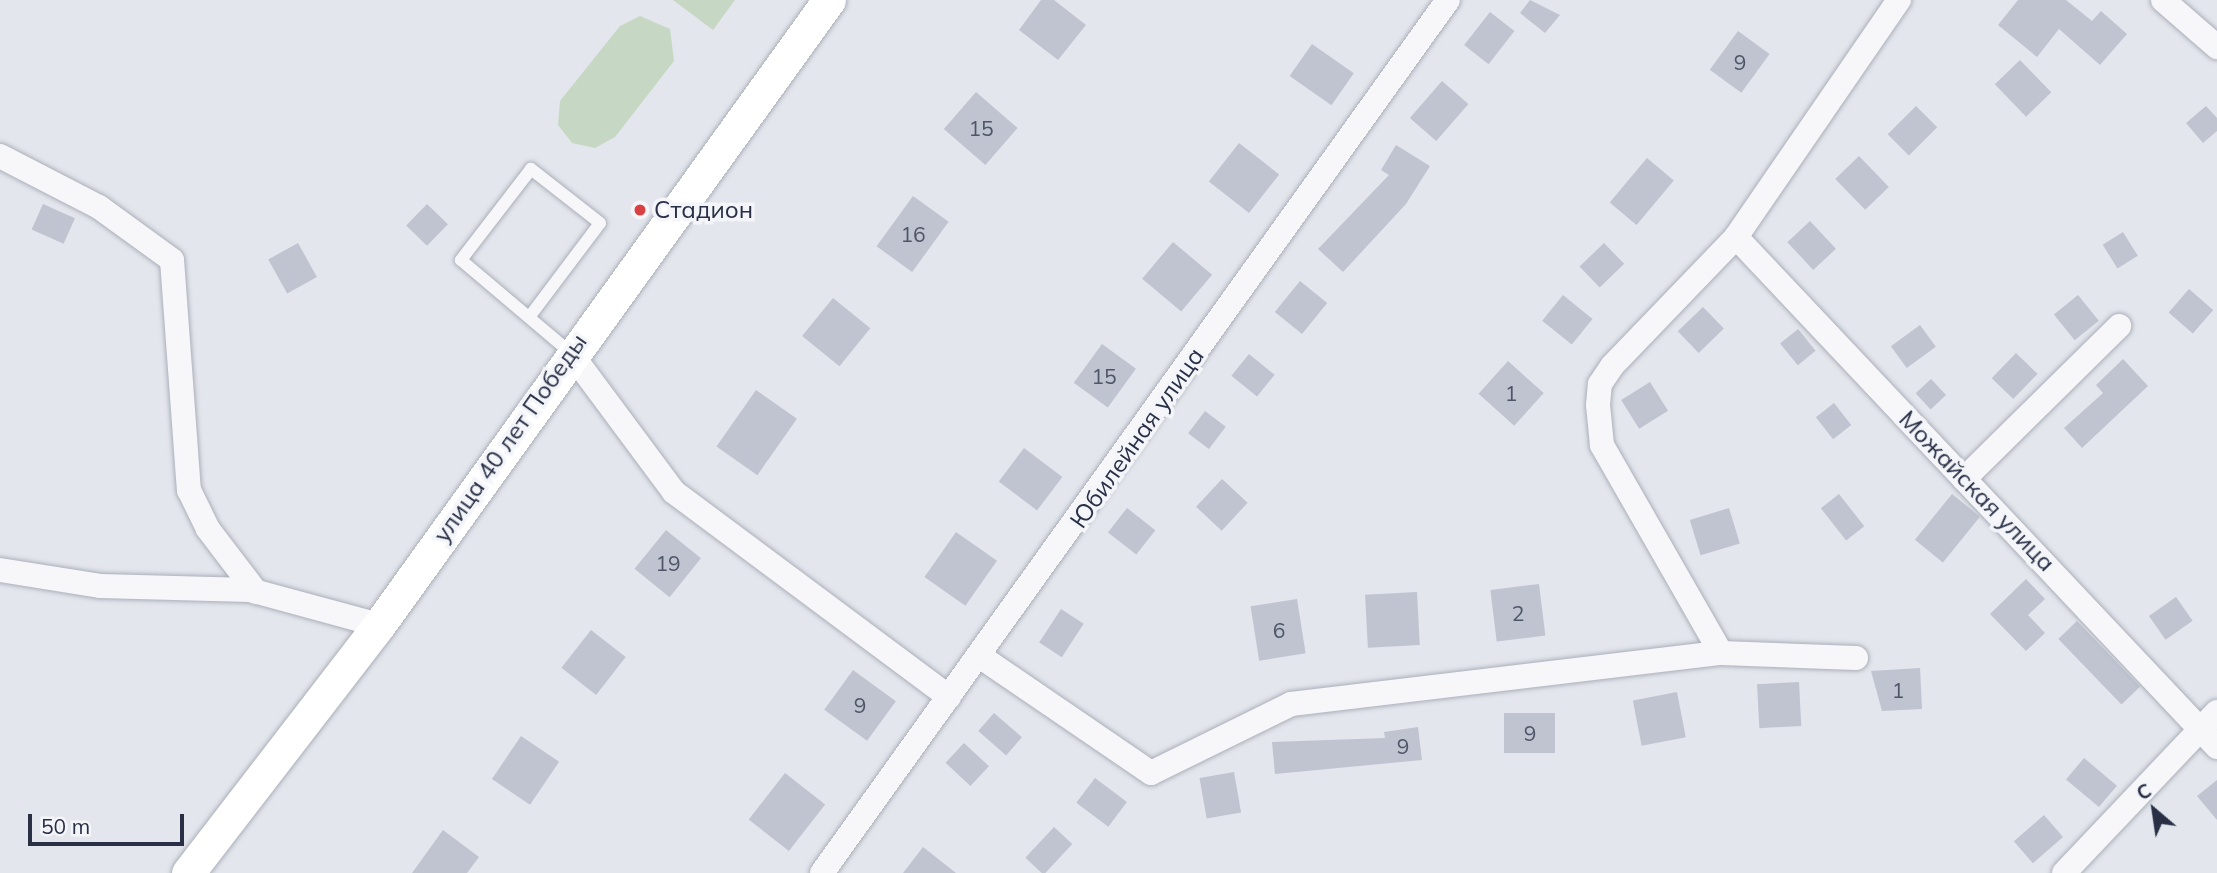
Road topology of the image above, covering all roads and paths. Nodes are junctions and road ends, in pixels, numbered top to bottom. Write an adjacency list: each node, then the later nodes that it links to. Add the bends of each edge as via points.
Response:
1 (829, 0): 10 (street, улица 40 лет Победы)
2 (1448, 0): 16 (street, Юбилейная улица)
3 (1899, 0): 7 (street)
4 (2163, 0): 5 (street)
5 (2217, 47)
6 (0, 156): 13 (street, via 99,207 172,260 190,490 208,529)
7 (1736, 237): 11 (street, Можайская улица); 15 (street, via 1612,366 1600,384 1598,405 1602,444)
8 (530, 316): 8 (lane, via 600,223 531,169 461,260); 10 (lane)
9 (2119, 326): 11 (street)
10 (570, 352): 14 (street, улица 40 лет Победы); 18 (street, via 674,492)
11 (1964, 479): 19 (street, Можайская улица)
12 (0, 570): 13 (street, via 100,586)
13 (256, 592): 14 (street)
14 (379, 625): 20 (street, улица 40 лет Победы)
15 (1721, 653): 16 (street, via 1291,704 1151,773); 17 (street)
16 (981, 657): 18 (street, Юбилейная улица)
17 (1856, 658)
18 (948, 696): 21 (street, Юбилейная улица)
19 (2212, 729): 22 (street)
20 (188, 873)
21 (822, 873)
22 (2064, 873)

